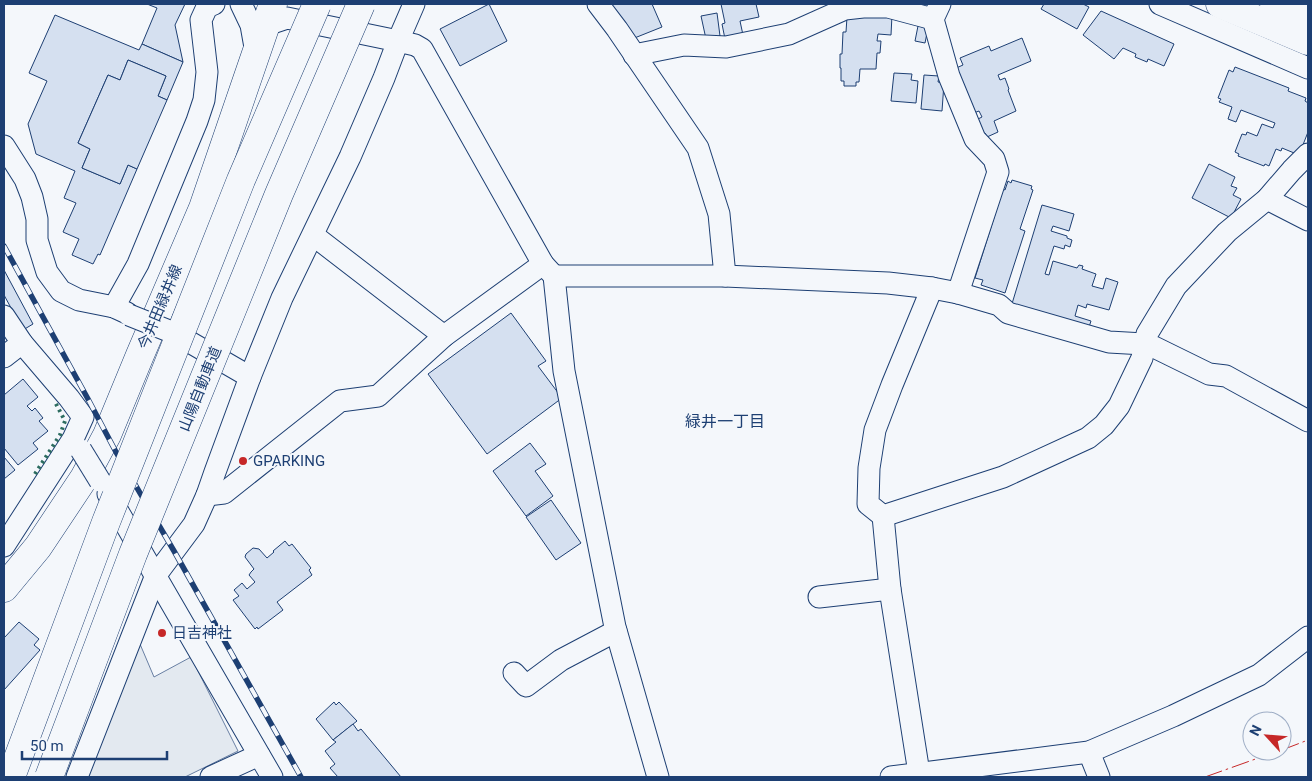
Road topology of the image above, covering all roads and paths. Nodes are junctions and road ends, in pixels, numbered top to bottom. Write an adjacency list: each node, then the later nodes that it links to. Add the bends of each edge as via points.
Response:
1 (214, 4): 27 (street, via 207,7 201,20 207,72 204,100)
2 (242, 4): 15 (street, via 251,25)
3 (317, 4): 49 (main road, bridge, via 241,180 106,522)
4 (361, 4): 50 (main road, 山陽自動車道, bridge, via 133,554)
5 (414, 4): 13 (street)
6 (598, 4): 16 (street)
7 (1160, 4): 17 (street)
8 (1220, 4): 14 (main road)
9 (1274, 4): 12 (main road)
10 (937, 12): 16 (street, via 888,7 845,9 789,34 726,46 684,45); 26 (street, via 949,76 975,139 994,158 998,172)
11 (276, 13): 13 (street); 15 (main road, 今井田緑井線)
12 (1308, 13)
13 (398, 41): 22 (street, via 354,148); 23 (street, via 422,49)
14 (1308, 41)
15 (256, 54): 40 (main road, 今井田緑井線, via 203,208 107,435 84,478 38,547)
16 (634, 54): 24 (street, via 698,148 719,214)
17 (1308, 68)
18 (4, 146): 27 (street, via 25,179 37,219 37,240 48,272 61,291 79,300)
19 (1308, 154): 20 (street)
20 (1267, 199): 21 (street); 31 (street, via 1227,232 1176,286)
21 (1308, 220)
22 (313, 235): 29 (street); 33 (street, via 282,298)
23 (548, 270): 24 (street); 29 (street); 43 (street, via 564,370)
24 (725, 276): 25 (street)
25 (932, 288): 26 (street); 37 (street, via 876,430 869,468 868,504)
26 (958, 294): 31 (street, via 1088,337)
27 (122, 311): 33 (street, bridge, via 174,333)
28 (4, 316): 30 (street)
29 (444, 336): 36 (street, via 378,396 340,401 224,493)
30 (22, 343): 32 (street); 35 (street, via 84,417)
31 (1144, 344): 34 (street, via 1209,374 1226,376); 37 (street, via 1142,358 1120,406 1088,438 1004,477)
32 (4, 357)
33 (250, 377): 36 (street)
34 (1308, 422)
35 (77, 444): 38 (street); 39 (street, bridge)
36 (207, 495): 39 (street, via 194,524)
37 (883, 516): 41 (street)
38 (4, 546)
39 (156, 575): 47 (street); 51 (street)
40 (4, 588)
41 (890, 588): 42 (street); 48 (street)
42 (819, 597)
43 (616, 631): 45 (street, via 561,660 526,686); 54 (street)
44 (1308, 637): 46 (street, via 1259,675)
45 (514, 673)
46 (1089, 752): 48 (street); 56 (street)
47 (259, 755): 52 (street); 53 (street)
48 (919, 773): 55 (street)
49 (11, 777)
50 (49, 777)
51 (77, 777)
52 (211, 777)
53 (272, 777)
54 (658, 777)
55 (891, 777)
56 (1099, 777)

